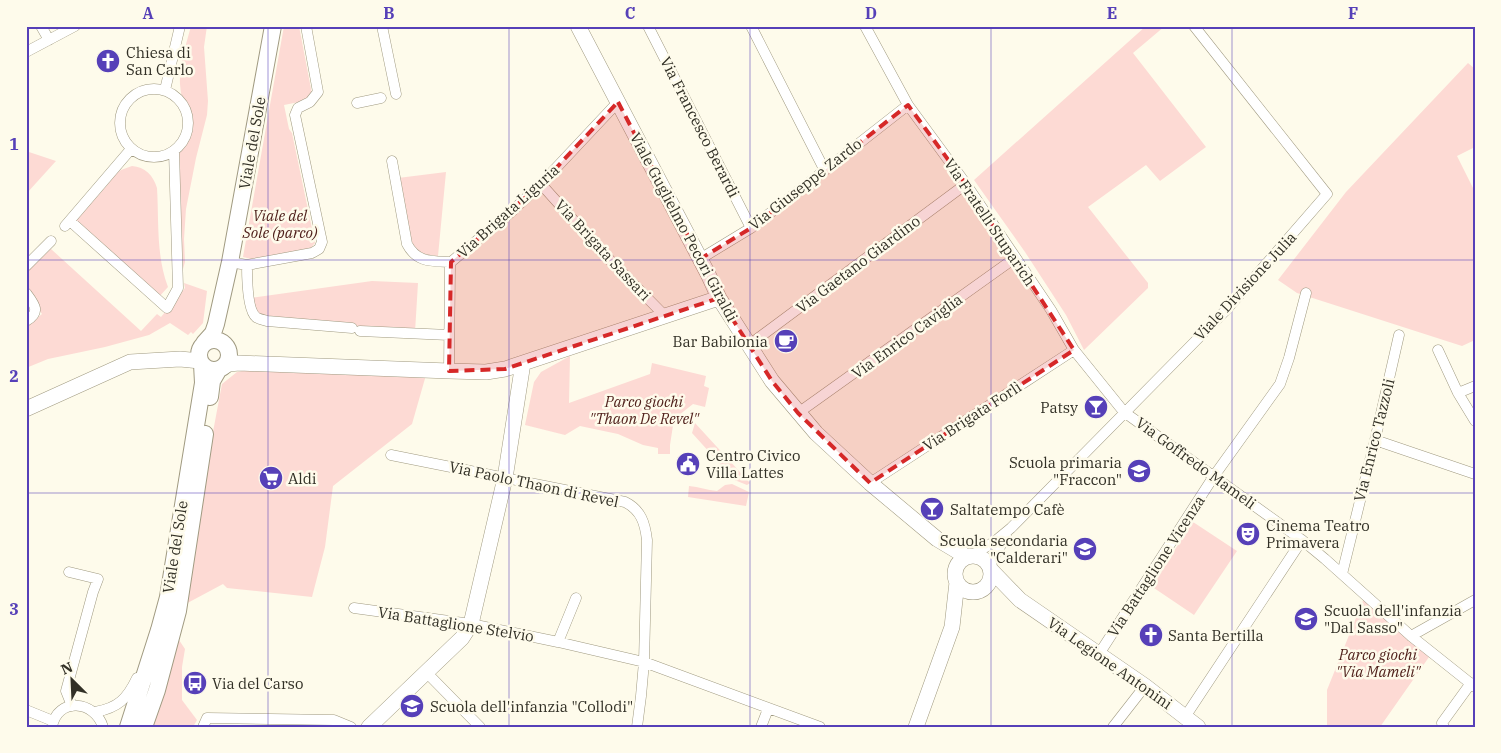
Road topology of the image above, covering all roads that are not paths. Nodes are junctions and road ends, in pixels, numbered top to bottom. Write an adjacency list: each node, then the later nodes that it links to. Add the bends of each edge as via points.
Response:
1 (40, 26): 12 (street)
2 (180, 26): 14 (street)
3 (273, 26): 30 (main road, Viale del Sole)
4 (306, 26): 32 (street, via 318,92 310,102 298,108 295,115 322,242 312,253)
5 (382, 26): 15 (street)
6 (578, 26): 17 (street, Viale Guglielmo Pecori Giraldi)
7 (648, 26): 26 (street, Via Francesco Berardi)
8 (751, 26): 23 (street)
9 (865, 26): 19 (street, Via Fratelli Stuparich)
10 (1194, 26): 52 (street, Viale Divisione Julia, via 1327,194 1227,309)
11 (72, 27): 12 (street)
12 (49, 40): 13 (street)
13 (26, 52)
14 (165, 90): 20 (street, via 144,90 134,94 124,106 120,131); 21 (street, via 182,103 188,118 187,134)
15 (396, 94)
16 (381, 98): 18 (street)
17 (618, 102): 24 (street, Via Brigata Liguria); 29 (street, Viale Guglielmo Pecori Giraldi)
18 (357, 103)
19 (908, 105): 23 (street, Via Giuseppe Zardo); 25 (street, Via Fratelli Stuparich)
20 (131, 149): 21 (street, via 152,158); 21 (street, via 67,224 167,308 178,288)
21 (174, 152)
22 (392, 161): 31 (street, via 407,244 412,253 420,258)
23 (824, 169): 26 (street, Via Giuseppe Zardo)
24 (541, 184): 31 (street, Via Brigata Liguria); 38 (street, Via Brigata Sassari)
25 (966, 184): 28 (street, Via Fratelli Stuparich); 42 (street, Via Gaetano Giardino)
26 (751, 228): 29 (street, Via Giuseppe Zardo)
27 (51, 241): 33 (street)
28 (1015, 258): 43 (street, Via Fratelli Stuparich); 53 (street, Via Enrico Caviglia)
29 (700, 259): 37 (street, Viale Guglielmo Pecori Giraldi)
30 (230, 262): 32 (street); 34 (main road, Viale del Sole)
31 (451, 262): 40 (street, Via Brigata Liguria)
32 (247, 265): 40 (street, via 251,312 256,318 356,330)
33 (26, 266)
34 (224, 289): 45 (main road, Viale del Sole, via 213,333); 46 (main road, Viale del Sole)
35 (26, 293): 39 (street, via 36,310 34,316)
36 (1306, 293): 58 (street, Via Battaglione Vicenza, via 1280,384)
37 (718, 298): 38 (street); 42 (street, Viale Guglielmo Pecori Giraldi)
38 (665, 316): 47 (street)
39 (26, 321)
40 (449, 335): 48 (street, Via Brigata Liguria)
41 (1398, 335): 55 (street, Via Enrico Tazzoli)
42 (749, 345): 53 (street, Viale Guglielmo Pecori Giraldi)
43 (1074, 350): 52 (street, Via Fratelli Stuparich); 60 (street, Via Brigata Forlì)
44 (1438, 350): 50 (street)
45 (202, 355): 46 (main road, via 210,370); 46 (main road, via 216,340); 51 (street, via 130,362); 76 (main road, Viale del Sole, via 204,373 200,399 168,597)
46 (224, 359): 48 (street, via 233,363); 93 (main road, Viale del Sole, via 212,381 178,611)
47 (523, 363): 48 (street, via 486,372); 59 (street)
48 (449, 371)
49 (1475, 386): 50 (street)
50 (1458, 393): 54 (street)
51 (26, 409)
52 (1124, 412): 58 (street, Via Goffredo Mameli); 61 (street, Viale Divisione Julia)
53 (798, 413): 60 (street, Viale Guglielmo Pecori Giraldi)
54 (1475, 421)
55 (1375, 440): 57 (street); 67 (street, Via Enrico Tazzoli)
56 (391, 455): 59 (street, Via Paolo Thaon di Revel)
57 (1475, 474)
58 (1214, 476): 63 (street, Via Goffredo Mameli); 79 (street, Via Battaglione Vicenza)
59 (505, 478): 75 (street); 80 (street, Via Paolo Thaon di Revel, via 625,502 634,507 646,526 647,540)
60 (870, 483): 62 (street, Viale Guglielmo Pecori Giraldi)
61 (1011, 528): 64 (street, Viale Divisione Julia); 65 (street, Viale Divisione Julia)
62 (937, 539): 64 (street, Viale Guglielmo Pecori Giraldi); 68 (street, Viale Guglielmo Pecori Giraldi)
63 (1302, 540): 67 (street, Via Goffredo Mameli); 88 (street)
64 (969, 556): 65 (street, via 981,558); 68 (street, via 960,562)
65 (990, 568): 69 (street, via 990,580); 71 (street, Via Legione Antonini)
66 (69, 572): 84 (street, via 98,579 66,691)
67 (1342, 574): 77 (street, Via Goffredo Mameli)
68 (956, 576): 69 (street, via 965,590); 74 (street)
69 (980, 590): 71 (street, Via Legione Antonini); 74 (street)
70 (576, 598): 78 (street)
71 (1020, 600): 79 (street, Via Legione Antonini)
72 (1475, 600): 77 (street)
73 (354, 608): 75 (street, Via Battaglione Stelvio)
74 (953, 620): 100 (street)
75 (471, 624): 78 (street, Via Battaglione Stelvio); 81 (street, via 462,638)
76 (159, 630): 87 (street, via 128,695 110,709); 92 (main road, Viale del Sole)
77 (1411, 636): 82 (street, Via Goffredo Mameli)
78 (558, 642): 80 (street, Via Battaglione Stelvio)
79 (1099, 654): 83 (street, Via Legione Antonini)
80 (644, 662): 85 (street, Via Battaglione Stelvio); 97 (street, Via Paolo Thaon di Revel)
81 (426, 672): 95 (street); 96 (street)
82 (1473, 685): 103 (street, via 1442,723)
83 (1145, 686): 88 (street, Via Legione Antonini); 101 (street)
84 (72, 706): 87 (street); 90 (street, via 57,714)
85 (768, 709): 98 (street); 99 (street, Via Battaglione Stelvio)
86 (26, 710): 90 (street)
87 (95, 712): 91 (street)
88 (1185, 717): 102 (street, Via Legione Antonini)
89 (205, 722): 94 (street, via 334,720)
90 (52, 724)
91 (103, 727)
92 (128, 727)
93 (144, 727)
94 (352, 727)
95 (369, 727)
96 (480, 727)
97 (636, 727)
98 (761, 727)
99 (820, 727)
100 (916, 727)
101 (1113, 727)
102 (1198, 727)
103 (1444, 727)

